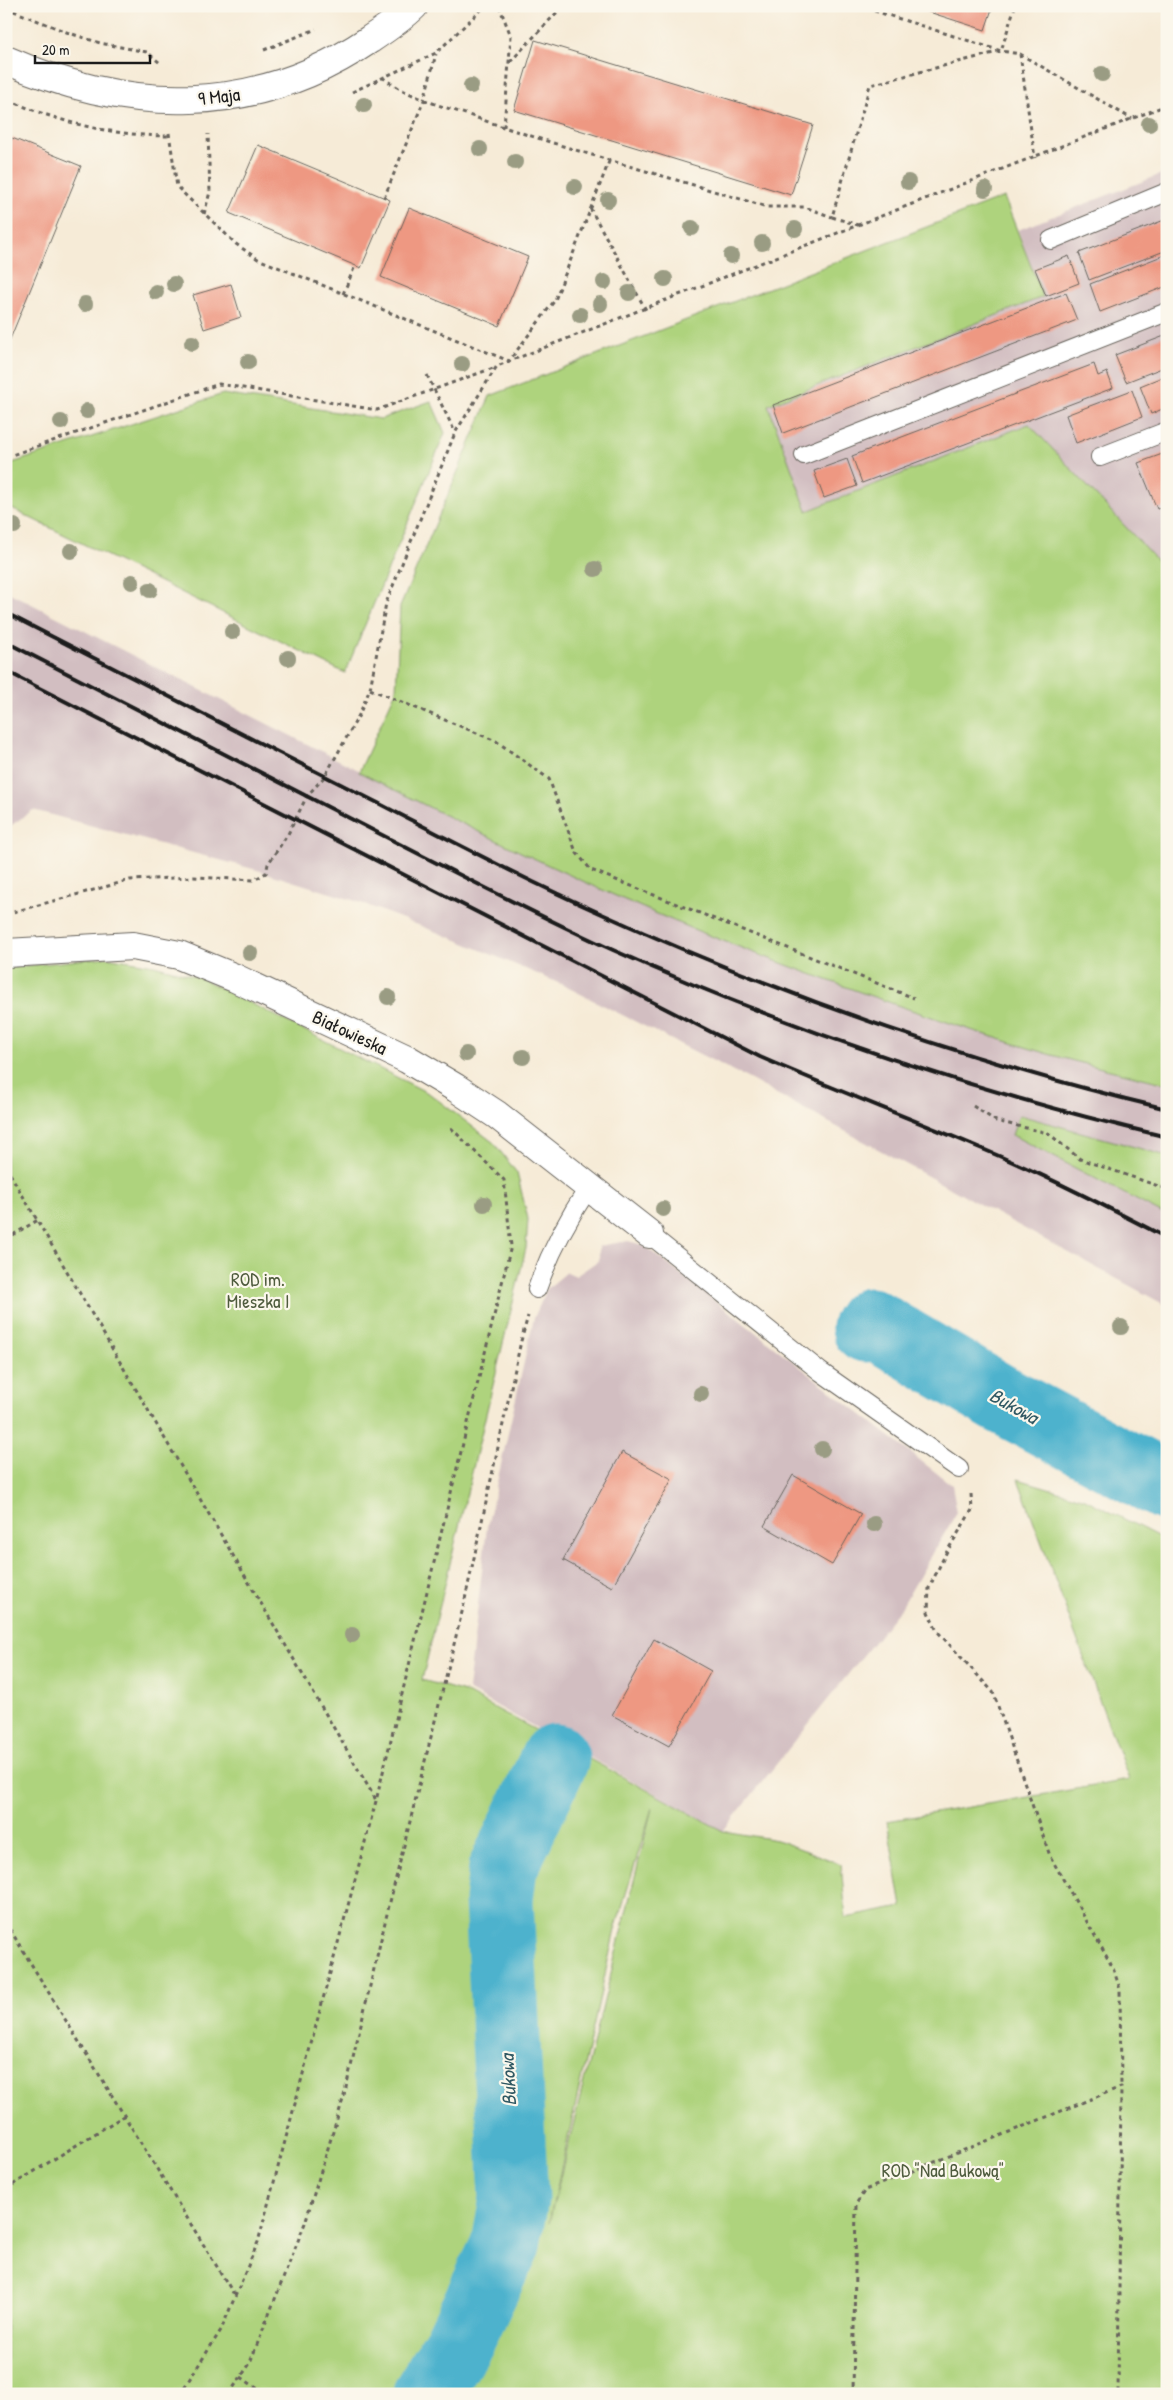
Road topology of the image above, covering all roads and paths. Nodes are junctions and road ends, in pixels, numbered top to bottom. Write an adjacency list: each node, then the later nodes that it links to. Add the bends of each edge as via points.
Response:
1 (414, 6): 9 (street, 9 Maja)
2 (485, 6): 17 (path, via 436,53)
3 (499, 6): 14 (path, via 511,36)
4 (563, 6): 14 (path)
5 (859, 6): 10 (path)
6 (1015, 6): 10 (path)
7 (6, 8): 15 (path, via 84,38 147,52)
8 (324, 26): 11 (path)
9 (361, 46): 16 (street, 9 Maja, via 321,68 257,91 216,98); 17 (path, via 382,78)
10 (1001, 51): 12 (path); 28 (path, via 870,85)
11 (261, 52)
12 (1020, 54): 19 (path); 22 (path)
13 (6, 60): 16 (street, 9 Maja, via 76,86 130,97)
14 (509, 62): 20 (path)
15 (163, 66)
16 (168, 100): 27 (path, via 177,187)
17 (424, 100): 20 (path); 25 (path)
18 (1167, 105): 19 (path)
19 (1132, 119): 22 (path)
20 (504, 127): 23 (path)
21 (208, 134): 27 (path, via 210,192)
22 (1035, 158): 29 (path)
23 (610, 160): 26 (path); 28 (path, via 767,207 805,207)
24 (1167, 192): 30 (lane)
25 (384, 198)
26 (590, 207): 33 (path); 35 (path, via 555,300)
27 (204, 214): 32 (path, via 236,244 258,259)
28 (832, 218): 29 (path)
29 (858, 225): 33 (path)
30 (1051, 240)
31 (355, 266): 32 (path)
32 (343, 294): 35 (path)
33 (646, 310): 35 (path)
34 (1167, 312): 41 (lane)
35 (509, 361): 36 (path)
36 (497, 366): 38 (path); 40 (path)
37 (427, 375): 38 (path)
38 (434, 390): 40 (path); 42 (path, via 377,410 219,384)
39 (1167, 431): 43 (lane)
40 (455, 433): 44 (path, via 386,603)
41 (804, 455)
42 (6, 457)
43 (1100, 457)
44 (370, 690): 45 (path, via 336,758 307,796 266,873 254,880 194,877 130,880); 47 (path, via 496,741 549,779 576,852 591,870)
45 (6, 914)
46 (6, 953): 51 (street, Białowieska, via 133,946 179,955 407,1059 497,1115)
47 (914, 998)
48 (973, 1106): 52 (path, via 996,1121 1048,1133 1080,1159)
49 (444, 1122): 58 (path, via 504,1180 510,1246)
50 (6, 1167): 53 (path)
51 (589, 1187): 54 (street, Białowieska); 56 (lane, via 568,1217)
52 (1167, 1190)
53 (38, 1220): 55 (path); 58 (path)
54 (649, 1234): 57 (lane, via 821,1372)
55 (6, 1238)
56 (537, 1289): 64 (path, via 521,1341 464,1604 344,2096 305,2223 249,2365)
57 (959, 1469): 60 (path, via 971,1488 972,1510 929,1588 928,1612 937,1631 993,1692 1050,1856 1113,1968 1120,1989)
58 (376, 1801): 63 (path, via 258,2242)
59 (6, 1923): 61 (path)
60 (1121, 2087): 68 (path, via 865,2190 856,2204); 69 (path)
61 (125, 2115): 62 (path); 63 (path)
62 (6, 2188)
63 (236, 2297): 65 (path, via 221,2330)
64 (241, 2377): 66 (path); 67 (path)
65 (180, 2394)
66 (229, 2394)
67 (265, 2394)
68 (853, 2394)
69 (1118, 2394)

